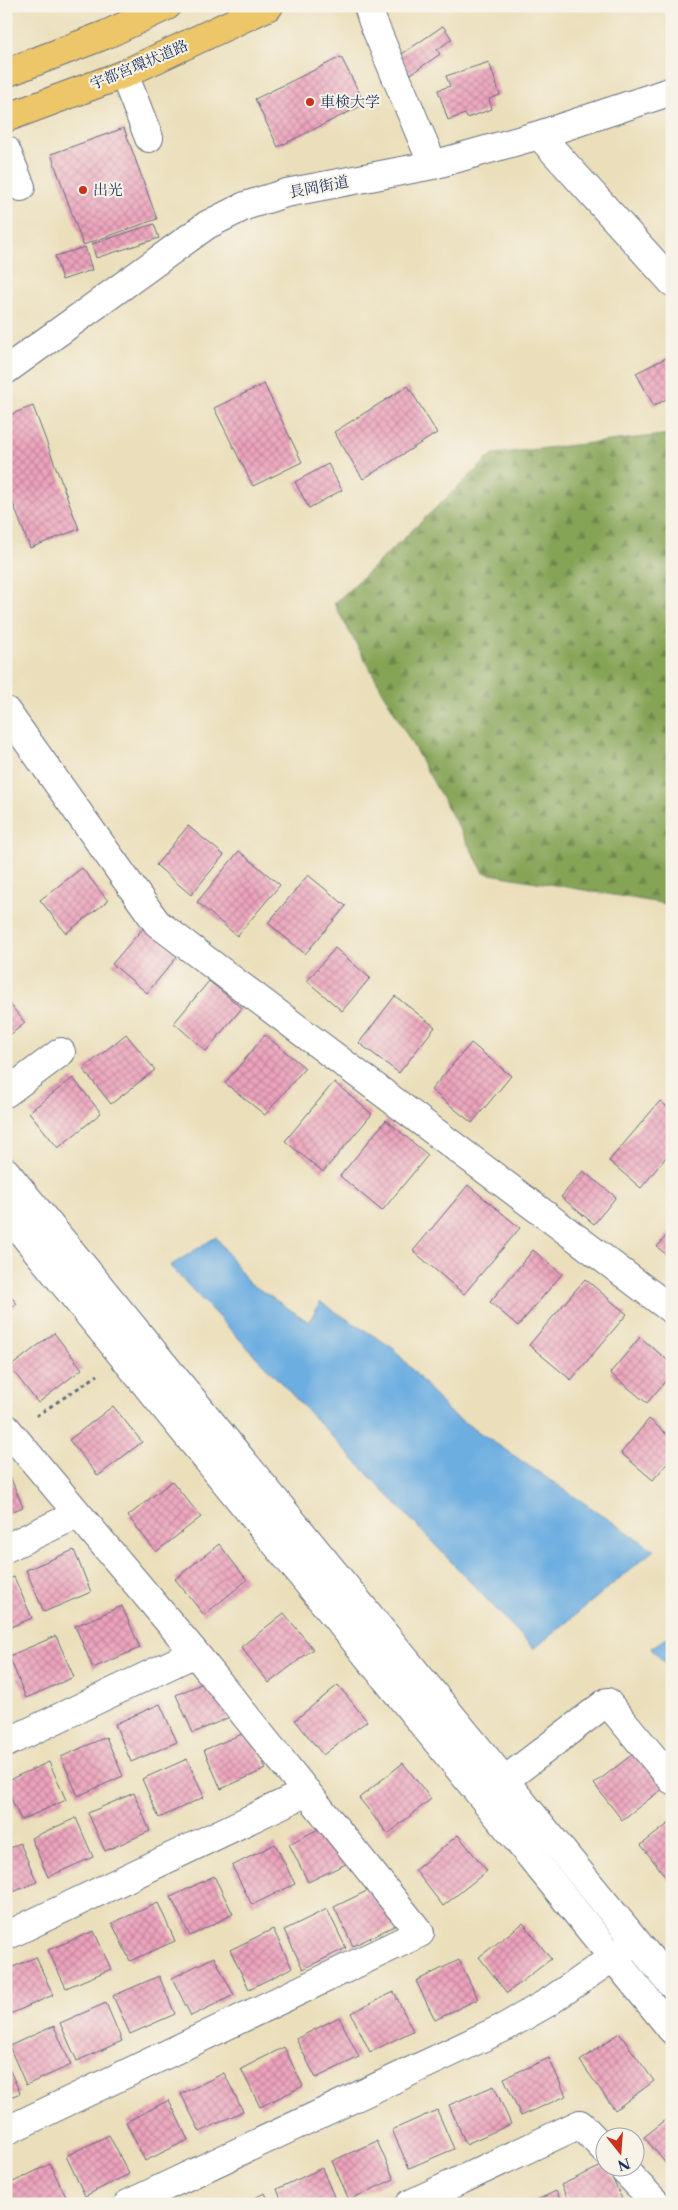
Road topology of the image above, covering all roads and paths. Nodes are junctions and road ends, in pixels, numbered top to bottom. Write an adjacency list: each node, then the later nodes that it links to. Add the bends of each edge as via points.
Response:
1 (168, 6): 4 (highway)
2 (269, 6): 5 (highway, 宇都宮環状道路)
3 (368, 6): 11 (street)
4 (6, 74)
5 (124, 74): 7 (highway, 宇都宮環状道路); 9 (street)
6 (672, 91): 8 (street, 長岡街道)
7 (6, 118)
8 (539, 135): 11 (street, 長岡街道); 13 (street)
9 (149, 138)
10 (6, 150): 12 (street)
11 (434, 165): 14 (street, 長岡街道, via 286,192 244,206 206,225)
12 (21, 187)
13 (672, 282)
14 (6, 370)
15 (6, 711): 20 (street, via 157,923)
16 (61, 1052): 17 (street)
17 (6, 1093)
18 (6, 1172): 27 (street)
19 (6, 1213): 29 (street)
20 (672, 1310)
21 (98, 1375): 22 (path)
22 (8, 1431): 23 (street)
23 (78, 1514): 24 (street); 25 (street)
24 (6, 1548)
25 (195, 1653): 26 (street); 30 (street)
26 (6, 1743)
27 (506, 1780): 28 (street, via 607,1702); 29 (street); 32 (street)
28 (672, 1780)
29 (475, 1787): 33 (street)
30 (307, 1792): 31 (street); 36 (street, via 420,1933)
31 (6, 1936)
32 (636, 1942): 33 (street); 34 (street)
33 (613, 1958): 35 (street); 39 (street, via 505,2027)
34 (672, 1985)
35 (672, 2030)
36 (6, 2131)
37 (596, 2141): 40 (street, via 580,2124)
38 (632, 2178): 41 (street)
39 (128, 2204)
40 (410, 2204)
41 (657, 2204)

